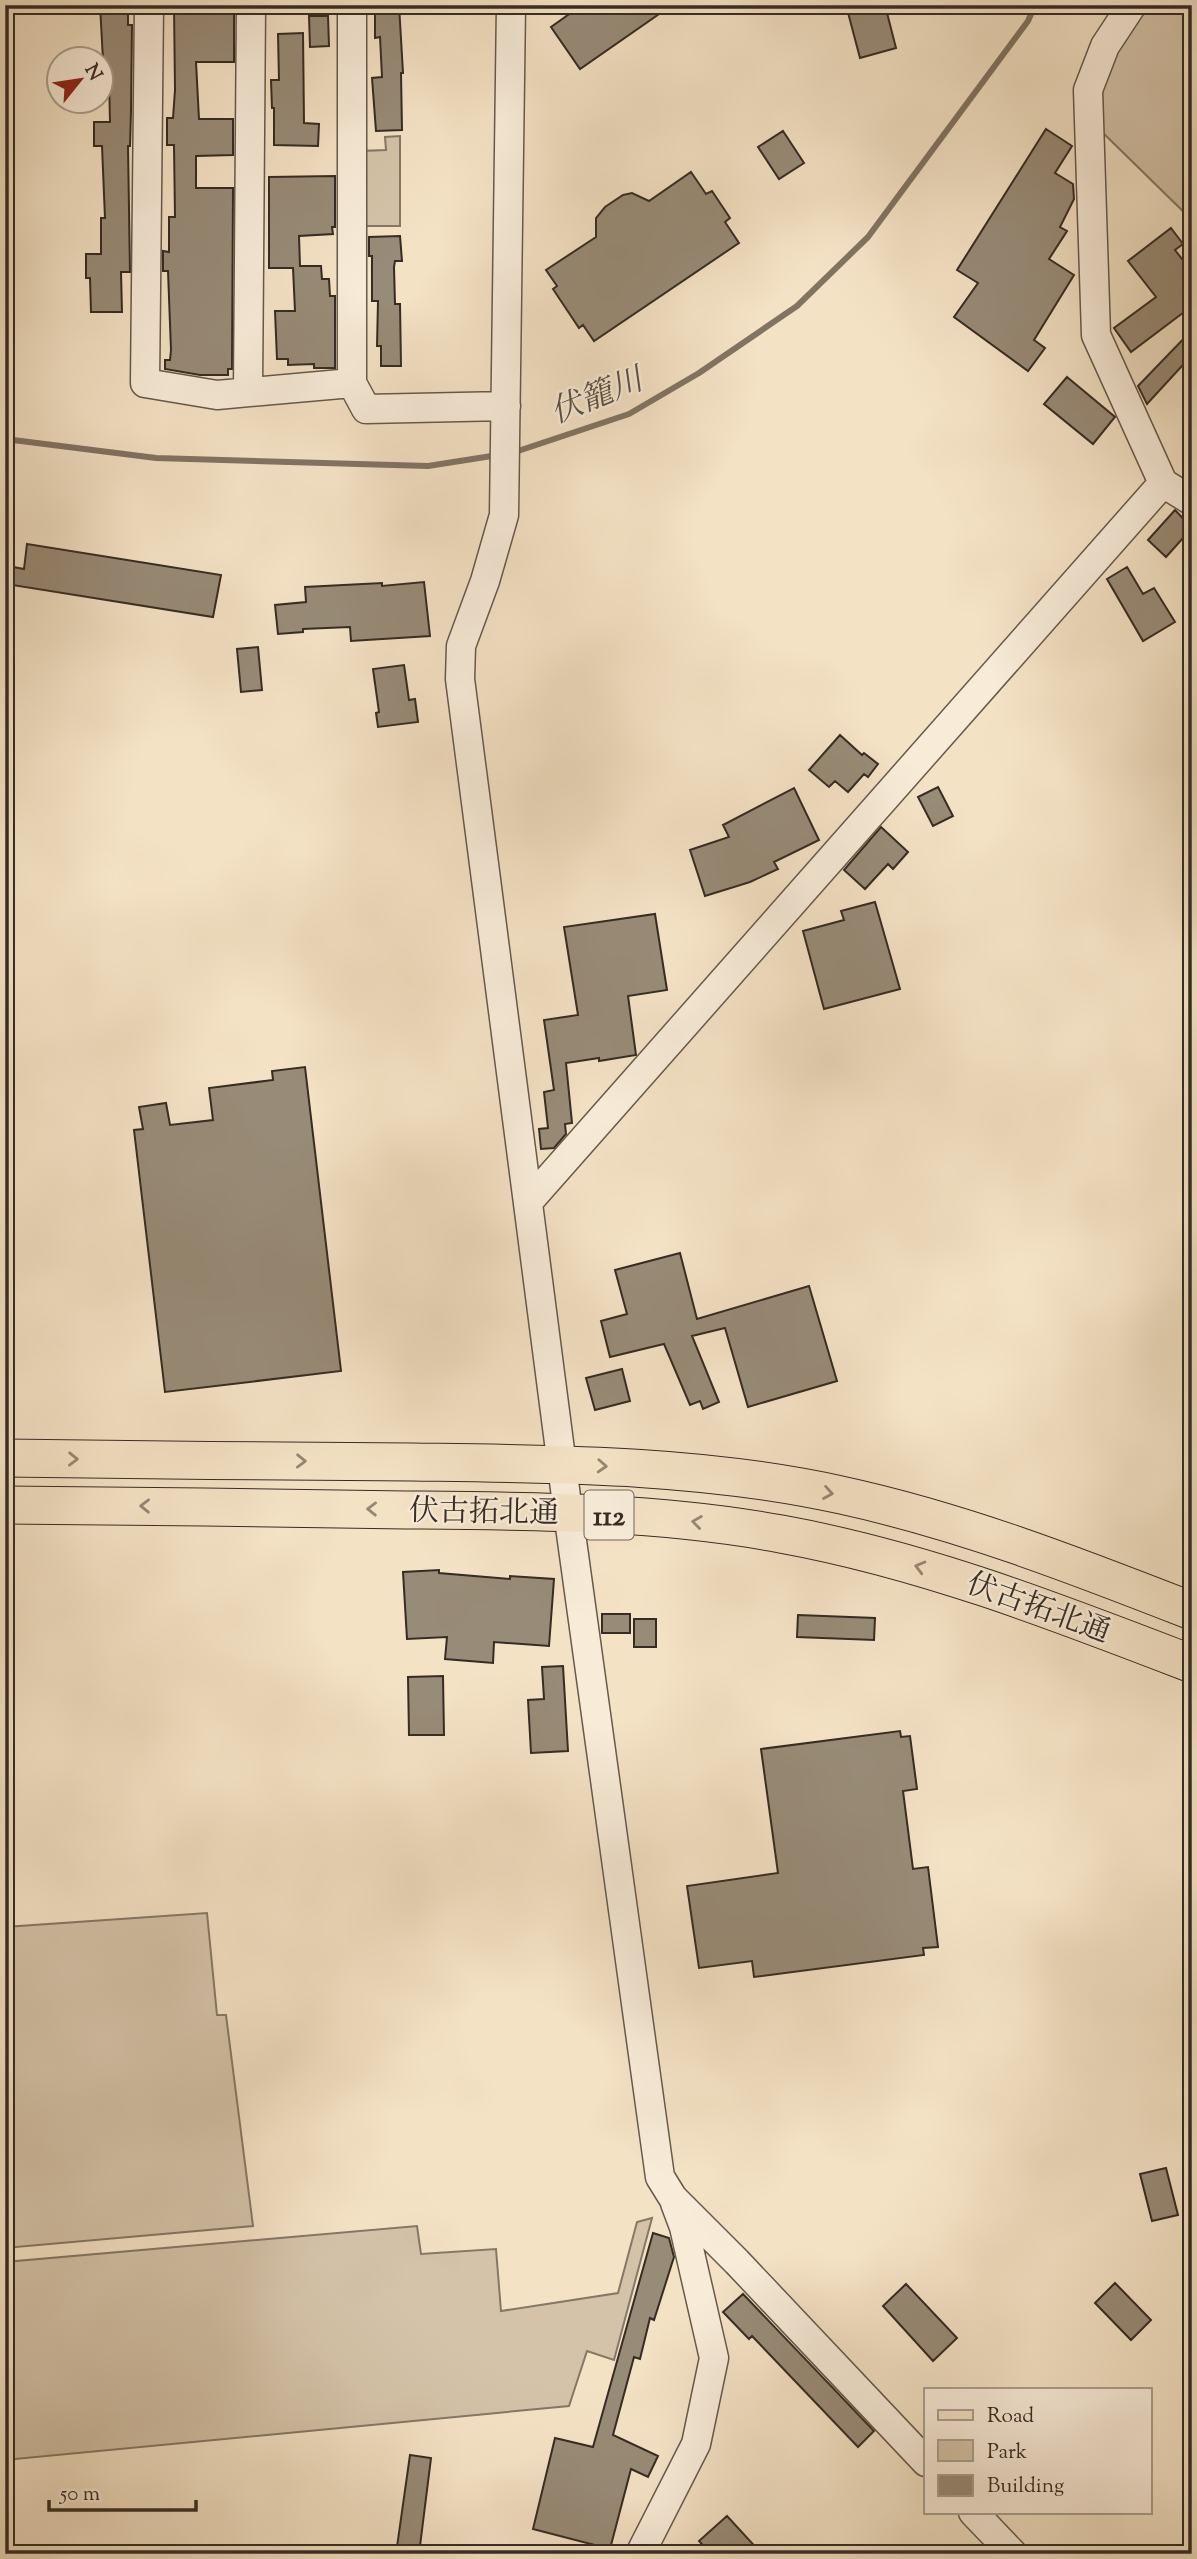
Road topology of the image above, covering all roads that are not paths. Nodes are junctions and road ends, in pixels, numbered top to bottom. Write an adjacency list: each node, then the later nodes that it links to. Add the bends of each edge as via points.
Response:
1 (149, 5): 7 (street, via 145,383 217,395)
2 (251, 5): 7 (street)
3 (352, 5): 6 (street)
4 (511, 5): 8 (street)
5 (1132, 5): 9 (street, via 1105,46 1088,90 1096,335)
6 (352, 383): 7 (street); 8 (street, via 366,409)
7 (248, 390)
8 (506, 412): 11 (street, via 504,515 461,646 460,679)
9 (1163, 483): 10 (street); 11 (street)
10 (1192, 501)
11 (529, 1201): 13 (street)
12 (5, 1458): 13 (main road, 伏古拓北通 / 112, one-way to 13)
13 (562, 1464): 15 (street); 16 (main road, 伏古拓北通 / 112, one-way to 16, via 657,1469 840,1495 1019,1546)
14 (5, 1505): 15 (main road, 伏古拓北通 / 112, one-way to 14)
15 (568, 1512): 17 (main road, 伏古拓北通 / 112, one-way to 15, via 948,1574 863,1551 684,1520); 18 (street, via 660,2177)
16 (1192, 1611)
17 (1192, 1664)
18 (673, 2198): 19 (street); 21 (street, via 714,2358 696,2444)
19 (924, 2460)
20 (975, 2514): 22 (street)
21 (639, 2554)
22 (1013, 2554)

